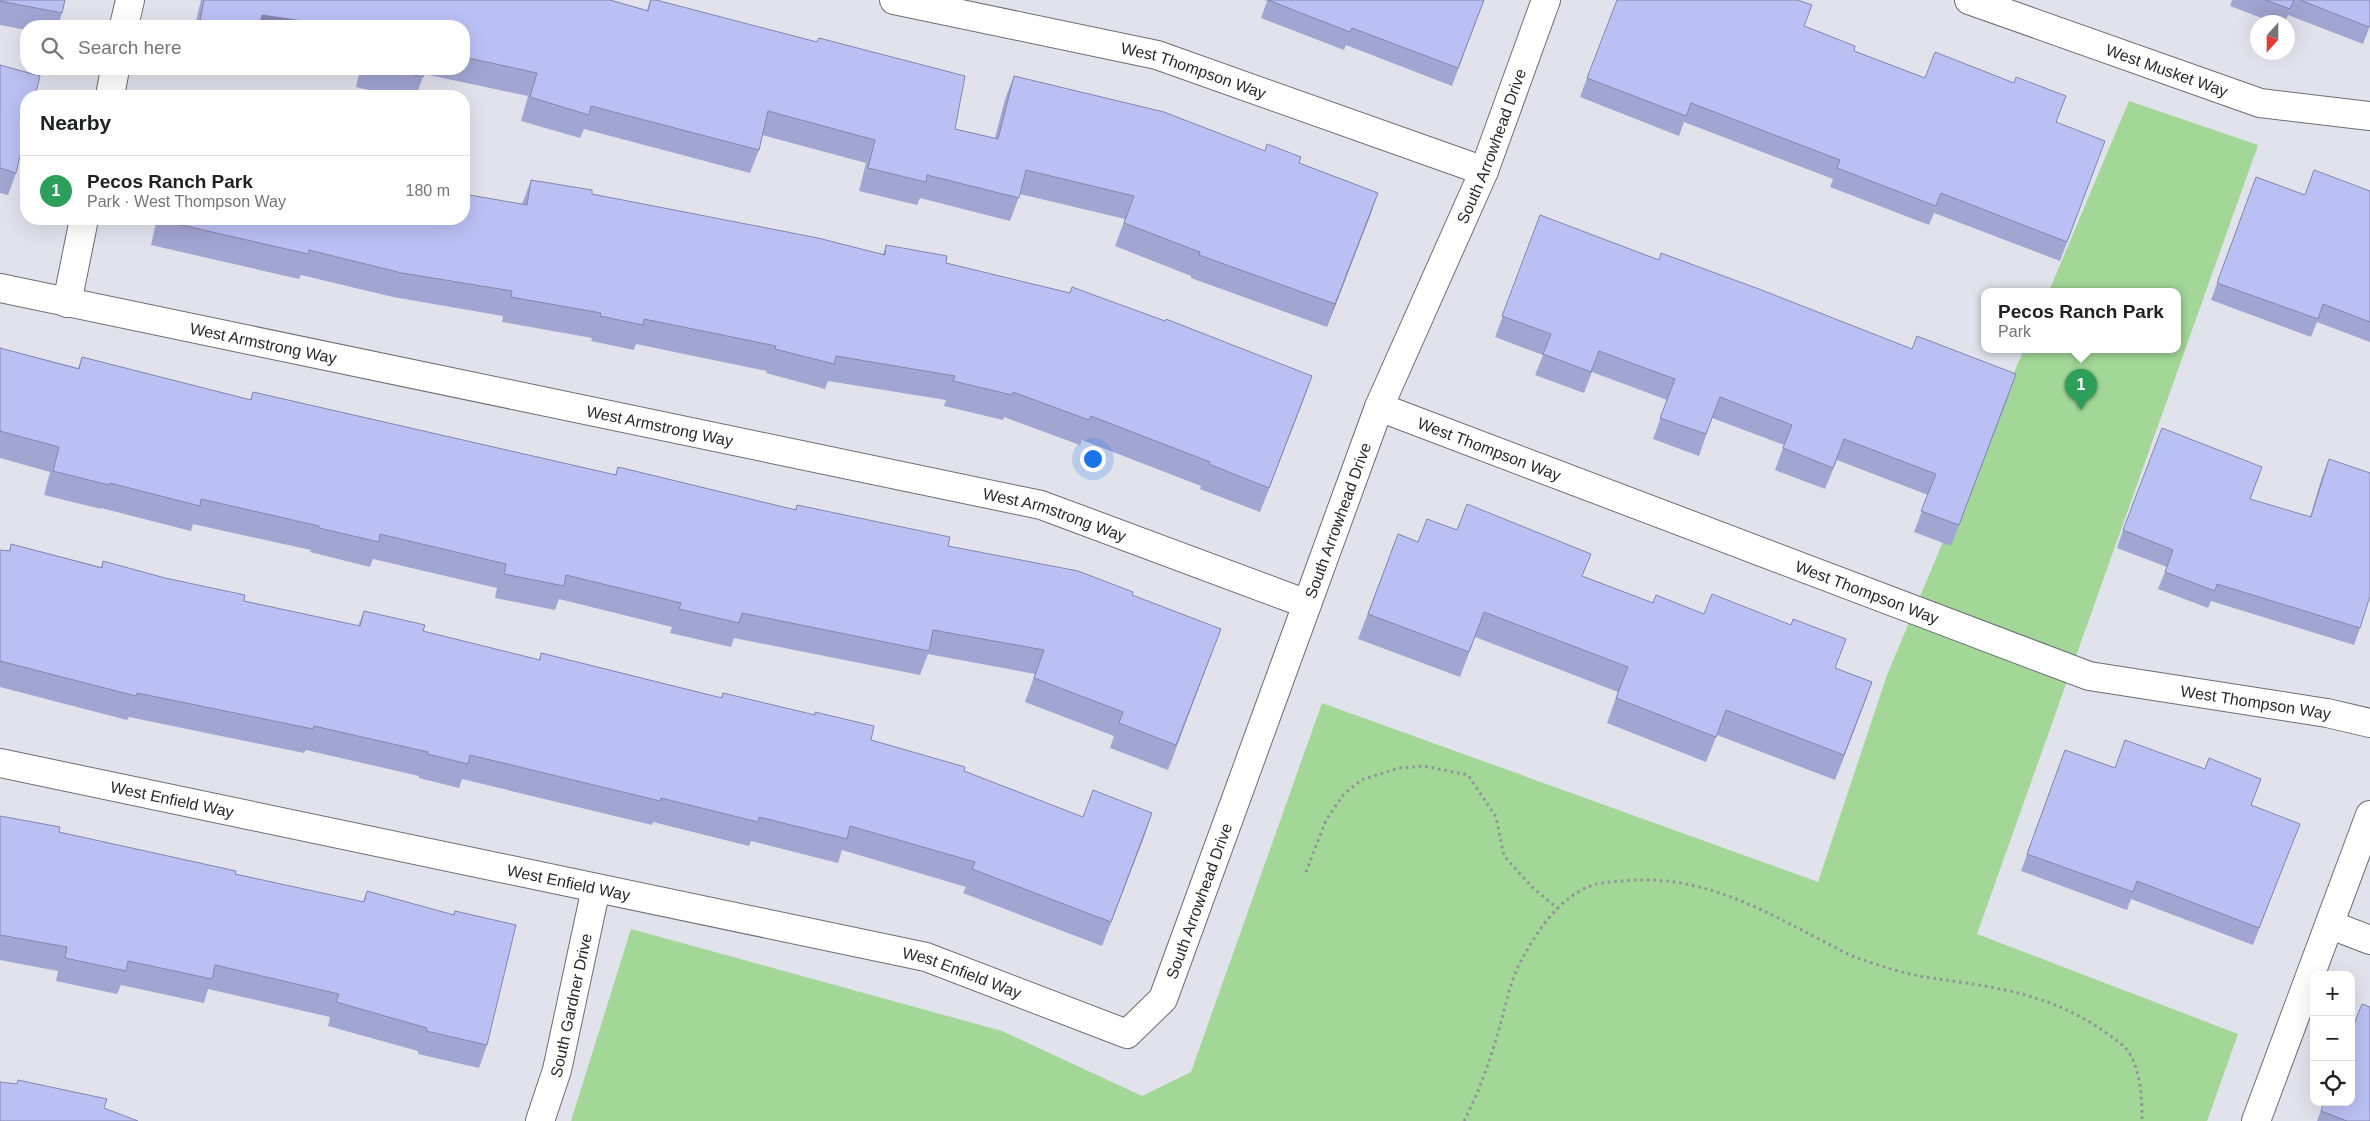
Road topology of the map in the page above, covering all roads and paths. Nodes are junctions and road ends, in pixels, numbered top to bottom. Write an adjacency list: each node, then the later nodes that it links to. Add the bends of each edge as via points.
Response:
1 (130, 0): 5 (street)
2 (894, 0): 9 (street, West Thompson Way, via 1156,55)
3 (1546, 0): 9 (street, South Arrowhead Drive)
4 (1969, 0): 8 (street, West Musket Way, via 2260,103)
5 (125, 20)
6 (114, 75): 7 (street)
7 (111, 90)
8 (2370, 116)
9 (1484, 171): 13 (street, South Arrowhead Drive)
10 (83, 225): 12 (street)
11 (0, 288): 12 (street, West Armstrong Way)
12 (67, 303): 14 (street, West Armstrong Way, via 1041,505)
13 (1379, 407): 14 (street, South Arrowhead Drive); 15 (street, West Thompson Way, via 2089,676 2326,713)
14 (1307, 604): 23 (street, South Arrowhead Drive, via 1163,999)
15 (2370, 723)
16 (0, 763): 19 (street, West Enfield Way)
17 (2370, 815): 21 (street)
18 (1306, 872): 20 (path, via 1326,820 1344,794 1361,780 1400,768 1424,766 1468,775 1496,817 1504,856 1532,887)
19 (596, 888): 23 (street, West Enfield Way, via 926,956); 24 (street, South Gardner Drive, via 557,1070)
20 (1558, 909): 25 (path, via 1521,962 1510,988 1495,1043); 26 (path, via 1590,885 1643,880 1692,885 1738,898 1852,956 1925,977 2002,987 2030,995 2077,1014 2120,1041 2140,1082)
21 (2331, 925): 22 (street); 27 (street)
22 (2370, 940)
23 (1127, 1034)
24 (540, 1121)
25 (1464, 1121)
26 (2142, 1121)
27 (2256, 1121)

